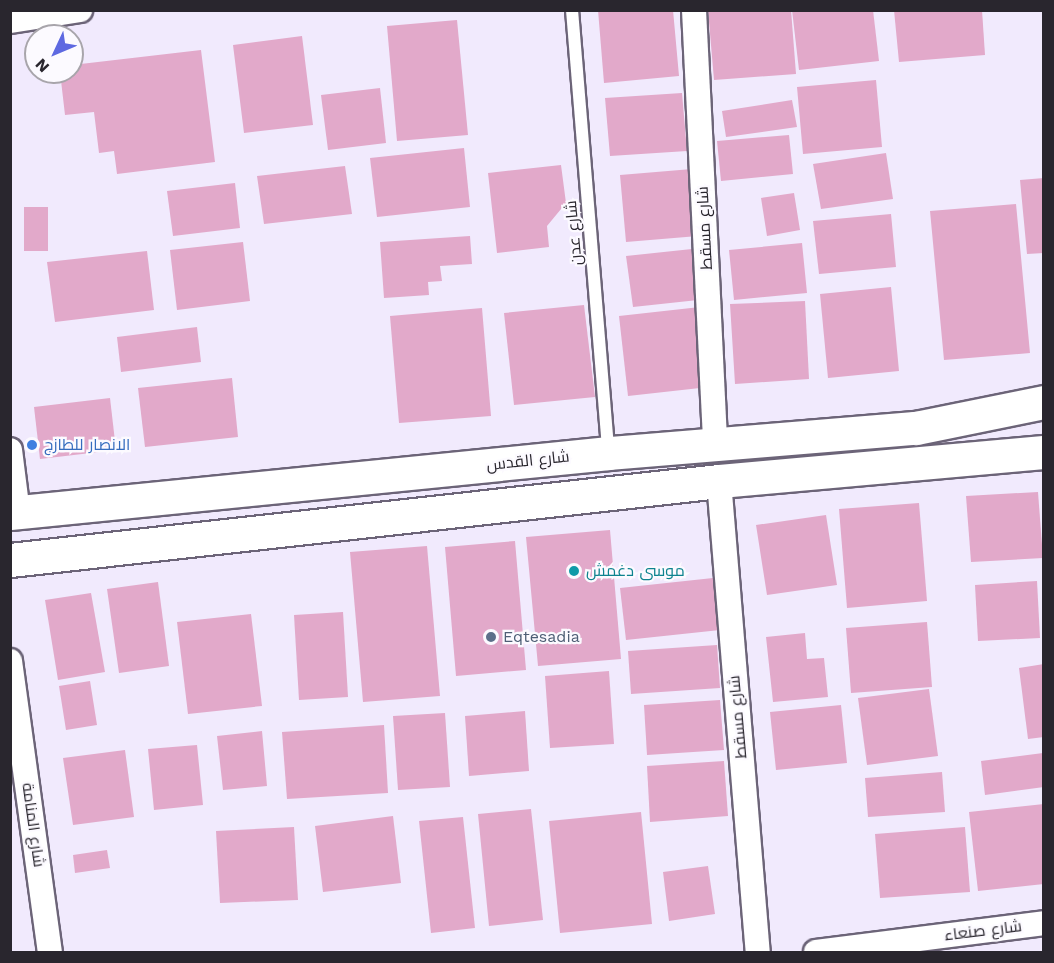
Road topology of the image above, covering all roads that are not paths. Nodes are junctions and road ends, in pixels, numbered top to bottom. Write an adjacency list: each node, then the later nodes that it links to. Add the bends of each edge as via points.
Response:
1 (81, 10): 4 (street)
2 (572, 10): 9 (lane, شارع عدن)
3 (694, 10): 6 (street, شارع مسقط)
4 (10, 21)
5 (1044, 402): 6 (main road, شارع القدس, via 916,428)
6 (715, 446): 9 (main road, شارع القدس)
7 (10, 450): 11 (street)
8 (1044, 452): 10 (main road)
9 (609, 453): 11 (main road, شارع القدس)
10 (719, 481): 12 (main road); 17 (street, شارع مسقط)
11 (14, 513)
12 (10, 560)
13 (10, 661): 16 (street, شارع المنامة)
14 (1044, 923): 15 (street, شارع صنعاء)
15 (949, 944): 18 (street, شارع صنعاء)
16 (50, 952)
17 (758, 952)
18 (816, 952)

